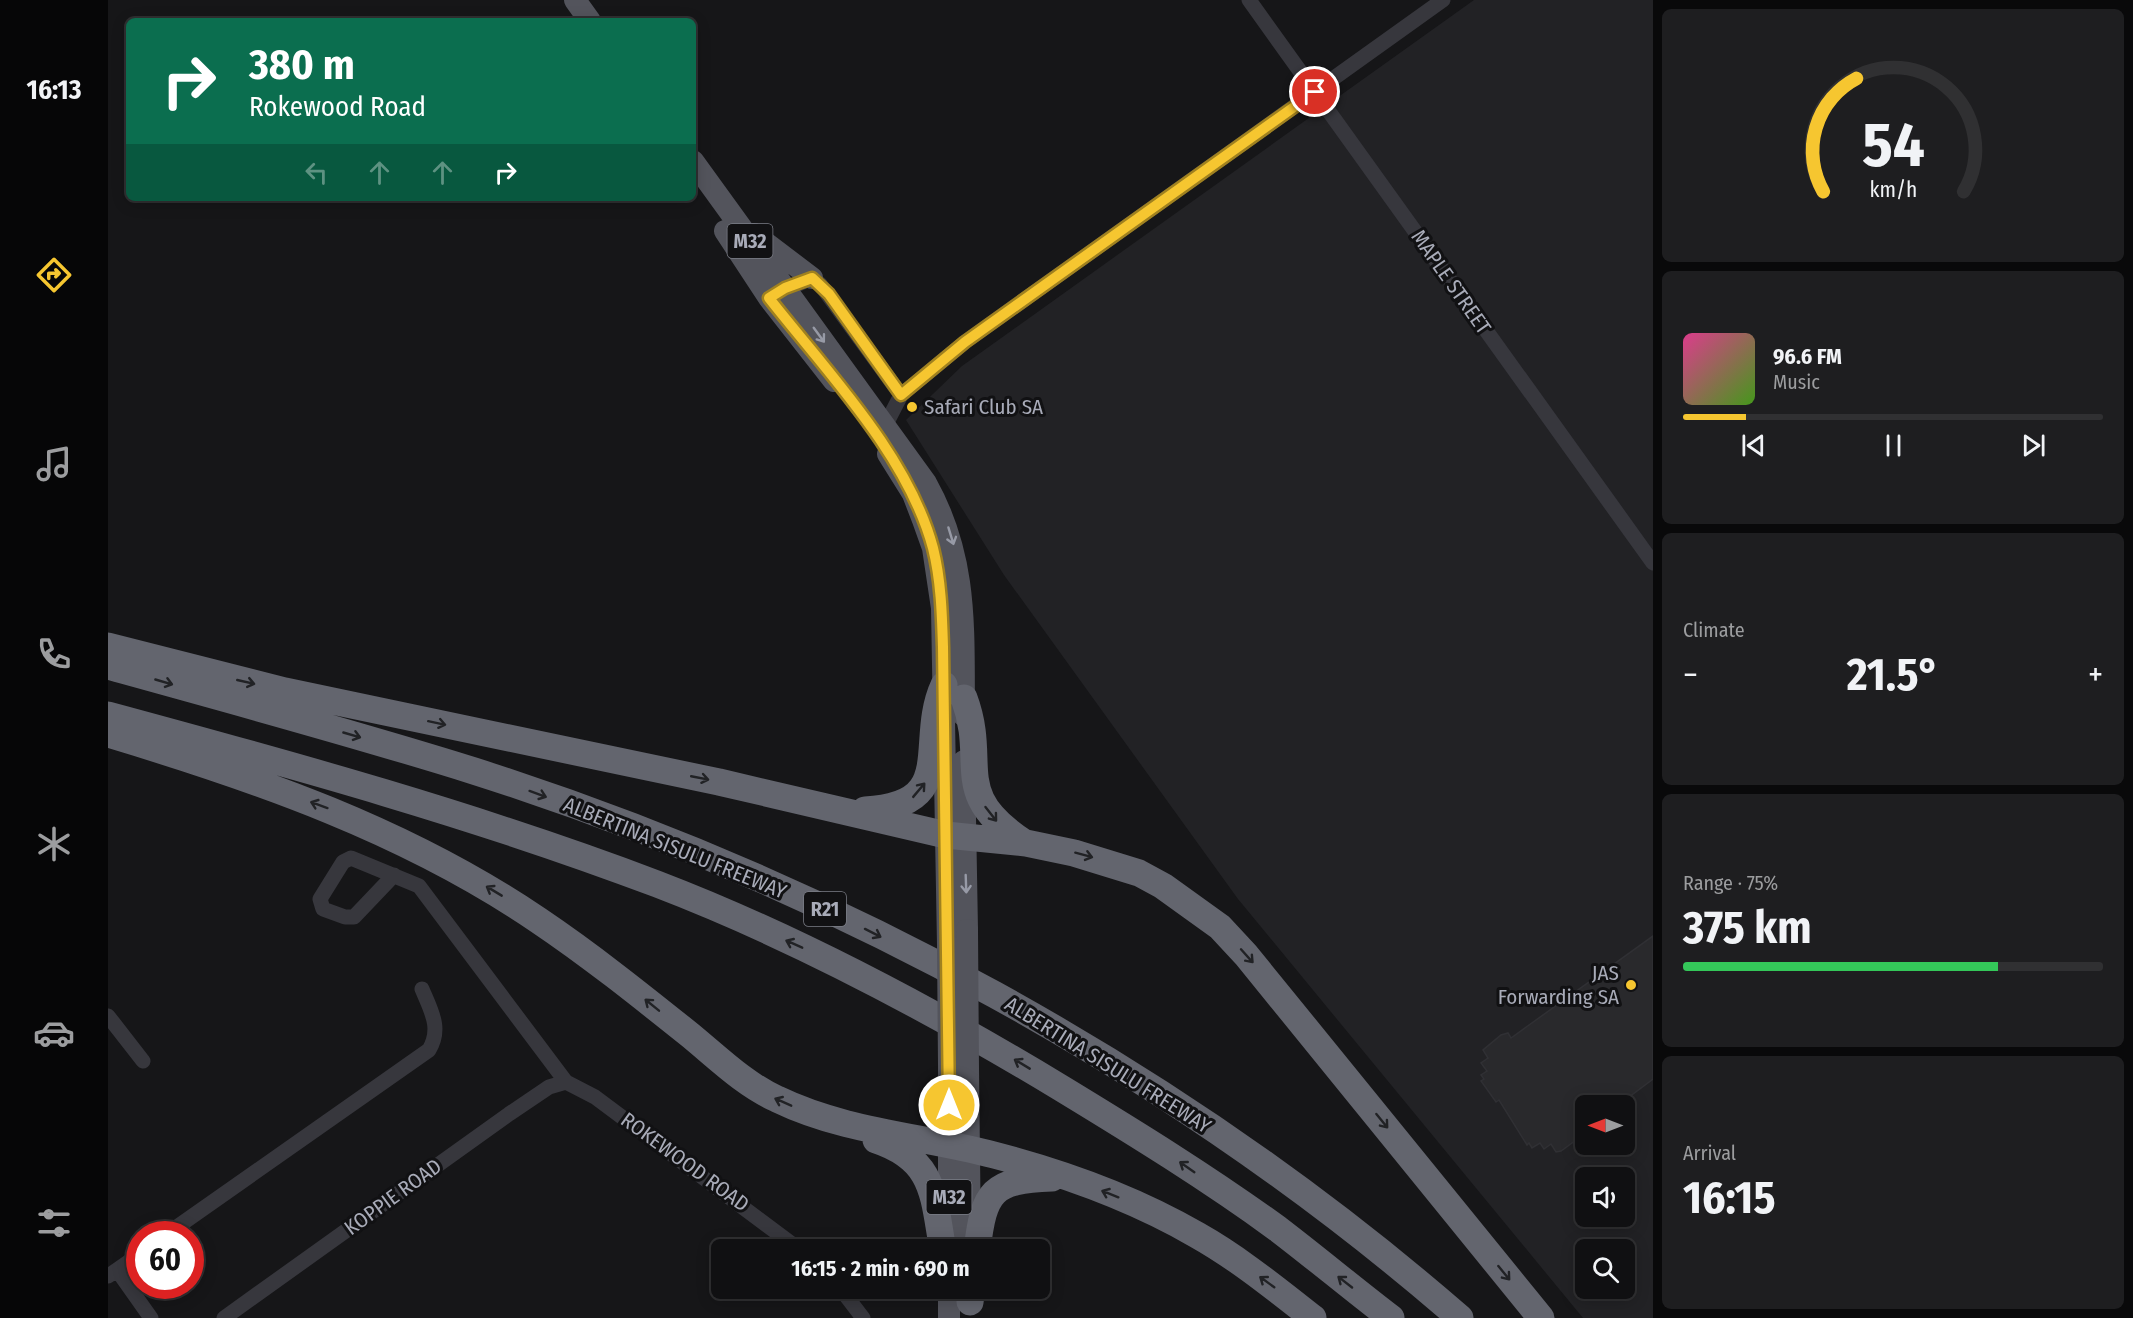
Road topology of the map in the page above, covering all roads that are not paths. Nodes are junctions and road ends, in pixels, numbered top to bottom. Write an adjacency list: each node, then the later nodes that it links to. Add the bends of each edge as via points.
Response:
1 (575, 0): 4 (main road)
2 (1249, 0): 5 (street, MAPLE STREET)
3 (1443, 0): 5 (street)
4 (588, 18)
5 (1315, 92): 11 (street, via 974,335); 13 (street, MAPLE STREET)
6 (696, 165): 8 (main road, M32)
7 (696, 186): 10 (main road, M32)
8 (716, 195): 9 (main road, via 758,238); 10 (main road, M32)
9 (812, 278): 10 (street); 11 (street, via 829,294)
10 (777, 293): 12 (main road, M32, one-way to 12); 16 (main road, M32, via 913,494 933,548)
11 (901, 395): 12 (street)
12 (885, 426): 16 (main road, M32, one-way to 16, via 926,483 947,524 954,548 964,614)
13 (1653, 563)
14 (108, 646): 19 (highway, one-way to 19, via 285,691)
15 (108, 666): 45 (highway, ALBERTINA SISULU FREEWAY / R21, one-way to 45, via 476,772 746,873 848,920 989,992 1124,1071 1268,1167 1352,1229)
16 (954, 692): 19 (highway, one-way to 16, via 892,807 911,799 923,787 931,767 937,711); 20 (main road, M32); 21 (highway, one-way to 21, via 969,714 972,766 980,799 997,822)
17 (108, 716): 44 (highway, ALBERTINA SISULU FREEWAY / R21, one-way to 17, via 1278,1229 1159,1147 981,1040 856,972 660,885 524,836 381,790)
18 (108, 734): 28 (highway, one-way to 18, via 805,1112 756,1087 586,954 443,862 338,812)
19 (846, 812): 20 (highway)
20 (955, 836): 21 (highway); 26 (main road, M32, bridge, via 948,945); 26 (main road, M32, one-way to 26, bridge, via 967,930)
21 (1026, 843): 46 (highway, one-way to 46, via 1139,873 1191,904 1220,927 1292,1009)
22 (394, 875): 22 (street, via 354,916 323,909 320,898 343,862 351,858); 27 (street, via 419,886)
23 (422, 989): 31 (street, via 436,1023 429,1050)
24 (108, 1016): 25 (street)
25 (142, 1061)
26 (959, 1067): 29 (main road, M32)
27 (566, 1082): 32 (street, ROKEWOOD ROAD, via 604,1103); 41 (street, KOPPIE ROAD, via 549,1087 509,1114)
28 (838, 1122): 29 (highway); 33 (highway, via 892,1145 925,1173 935,1196)
29 (959, 1147): 30 (highway); 34 (main road, M32); 35 (main road, M32)
30 (1065, 1178): 36 (highway, via 1020,1180 999,1187 986,1204); 43 (highway, one-way to 30, via 1197,1234 1154,1212)
31 (186, 1221)
32 (785, 1239)
33 (941, 1239)
34 (950, 1239)
35 (969, 1239)
36 (979, 1239)
37 (126, 1264): 38 (street)
38 (112, 1273): 40 (street)
39 (848, 1299): 42 (street)
40 (152, 1318)
41 (224, 1318)
42 (863, 1318)
43 (1313, 1318)
44 (1391, 1318)
45 (1460, 1318)
46 (1541, 1318)

